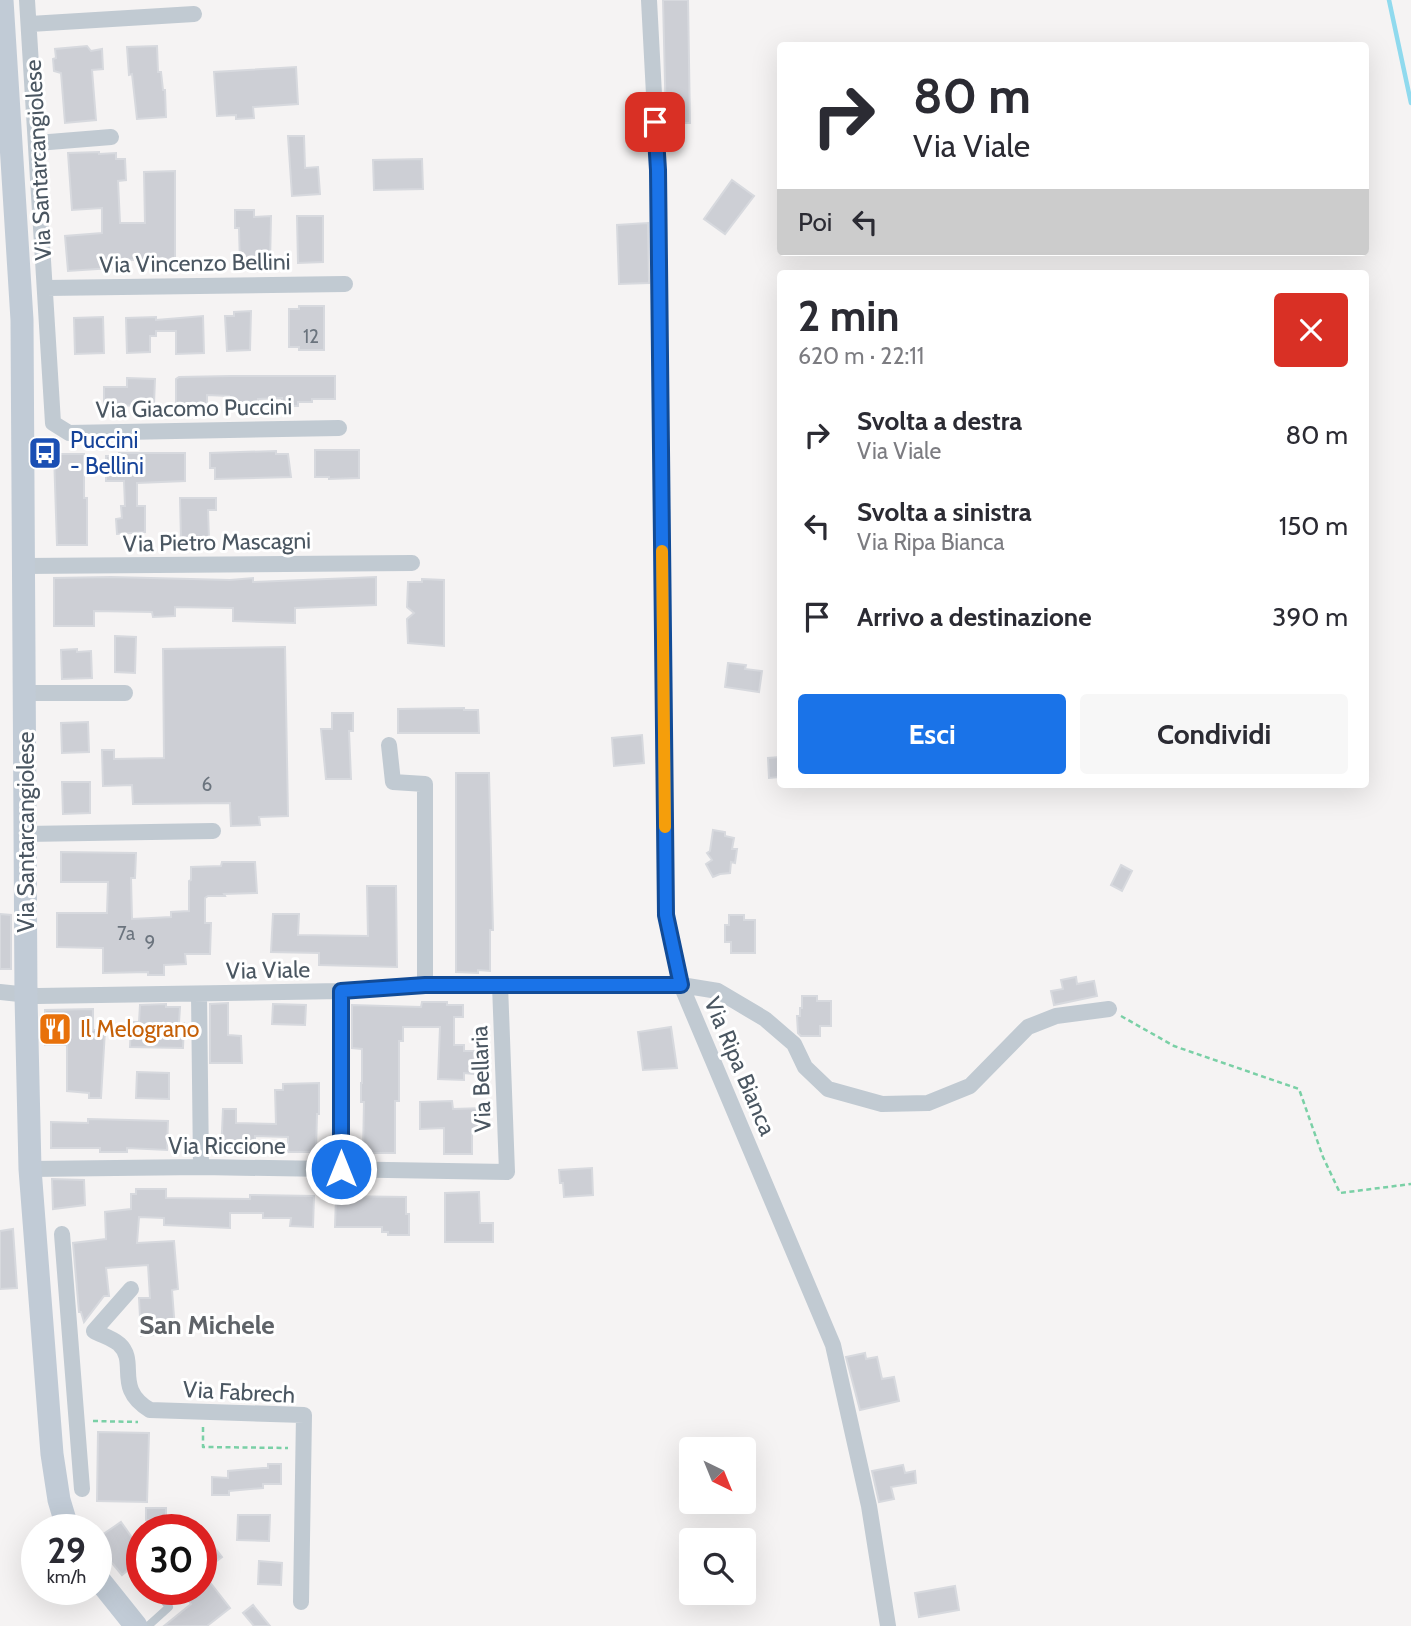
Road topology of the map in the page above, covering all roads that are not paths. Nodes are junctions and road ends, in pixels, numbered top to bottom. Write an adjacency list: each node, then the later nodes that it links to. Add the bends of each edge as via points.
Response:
1 (2, 0): 10 (main road, Via Santarcangiolese)
2 (27, 0): 5 (street, Via Santarcangiolese)
3 (649, 0): 23 (street, Via Ripa Bianca, via 658,170 666,915)
4 (194, 15): 5 (street)
5 (30, 24): 7 (street, Via Santarcangiolese)
6 (111, 137): 7 (street)
7 (37, 142): 9 (street, Via Santarcangiolese)
8 (345, 284): 9 (street, Via Vincenzo Bellini)
9 (46, 288): 11 (street, Via Santarcangiolese)
10 (22, 320): 11 (street); 15 (main road, Via Santarcangiolese)
11 (48, 320): 12 (street, Via Santarcangiolese)
12 (53, 423): 13 (street, Via Giacomo Puccini, via 69,433)
13 (339, 428)
14 (412, 563): 15 (street, Via Pietro Mascagni)
15 (24, 566): 16 (main road, Via Santarcangiolese)
16 (25, 693): 17 (street); 20 (main road, Via Santarcangiolese)
17 (125, 693)
18 (389, 744): 21 (street, via 393,782 425,784)
19 (213, 831): 20 (street)
20 (26, 834): 27 (main road, Via Santarcangiolese)
21 (425, 985): 22 (street, Via Viale); 24 (street, Via Viale)
22 (500, 985): 23 (street, Via Viale); 32 (street, Via Bellaria)
23 (681, 985): 28 (street, Via Viale, via 718,991 765,1019 794,1044 805,1067 828,1089 882,1104 928,1103 970,1086 1028,1027 1056,1016); 45 (street, Via Ripa Bianca, via 832,1345 869,1506)
24 (341, 991): 26 (street, Via Viale); 31 (street)
25 (0, 992): 27 (street, Via Viale)
26 (199, 994): 27 (street, Via Viale); 29 (street)
27 (26, 996): 30 (main road, Via Santarcangiolese)
28 (1109, 1009)
29 (201, 1167): 30 (street, Via Riccione); 31 (street, Via Riccione)
30 (30, 1169): 37 (main road, Via Santarcangiolese)
31 (341, 1169): 32 (street, Via Riccione)
32 (507, 1172)
33 (62, 1234): 36 (street)
34 (131, 1289): 35 (street)
35 (94, 1331): 36 (street); 41 (street, Via Fabrech, via 119,1344 125,1354 129,1388 137,1402 150,1410 304,1415)
36 (70, 1338): 37 (street); 38 (street)
37 (42, 1343): 39 (main road, Via Santarcangiolese, via 52,1454)
38 (82, 1489)
39 (63, 1514)
40 (112, 1596): 43 (main road)
41 (301, 1602)
42 (167, 1605): 44 (lane)
43 (136, 1626)
44 (148, 1626)
45 (888, 1626)

